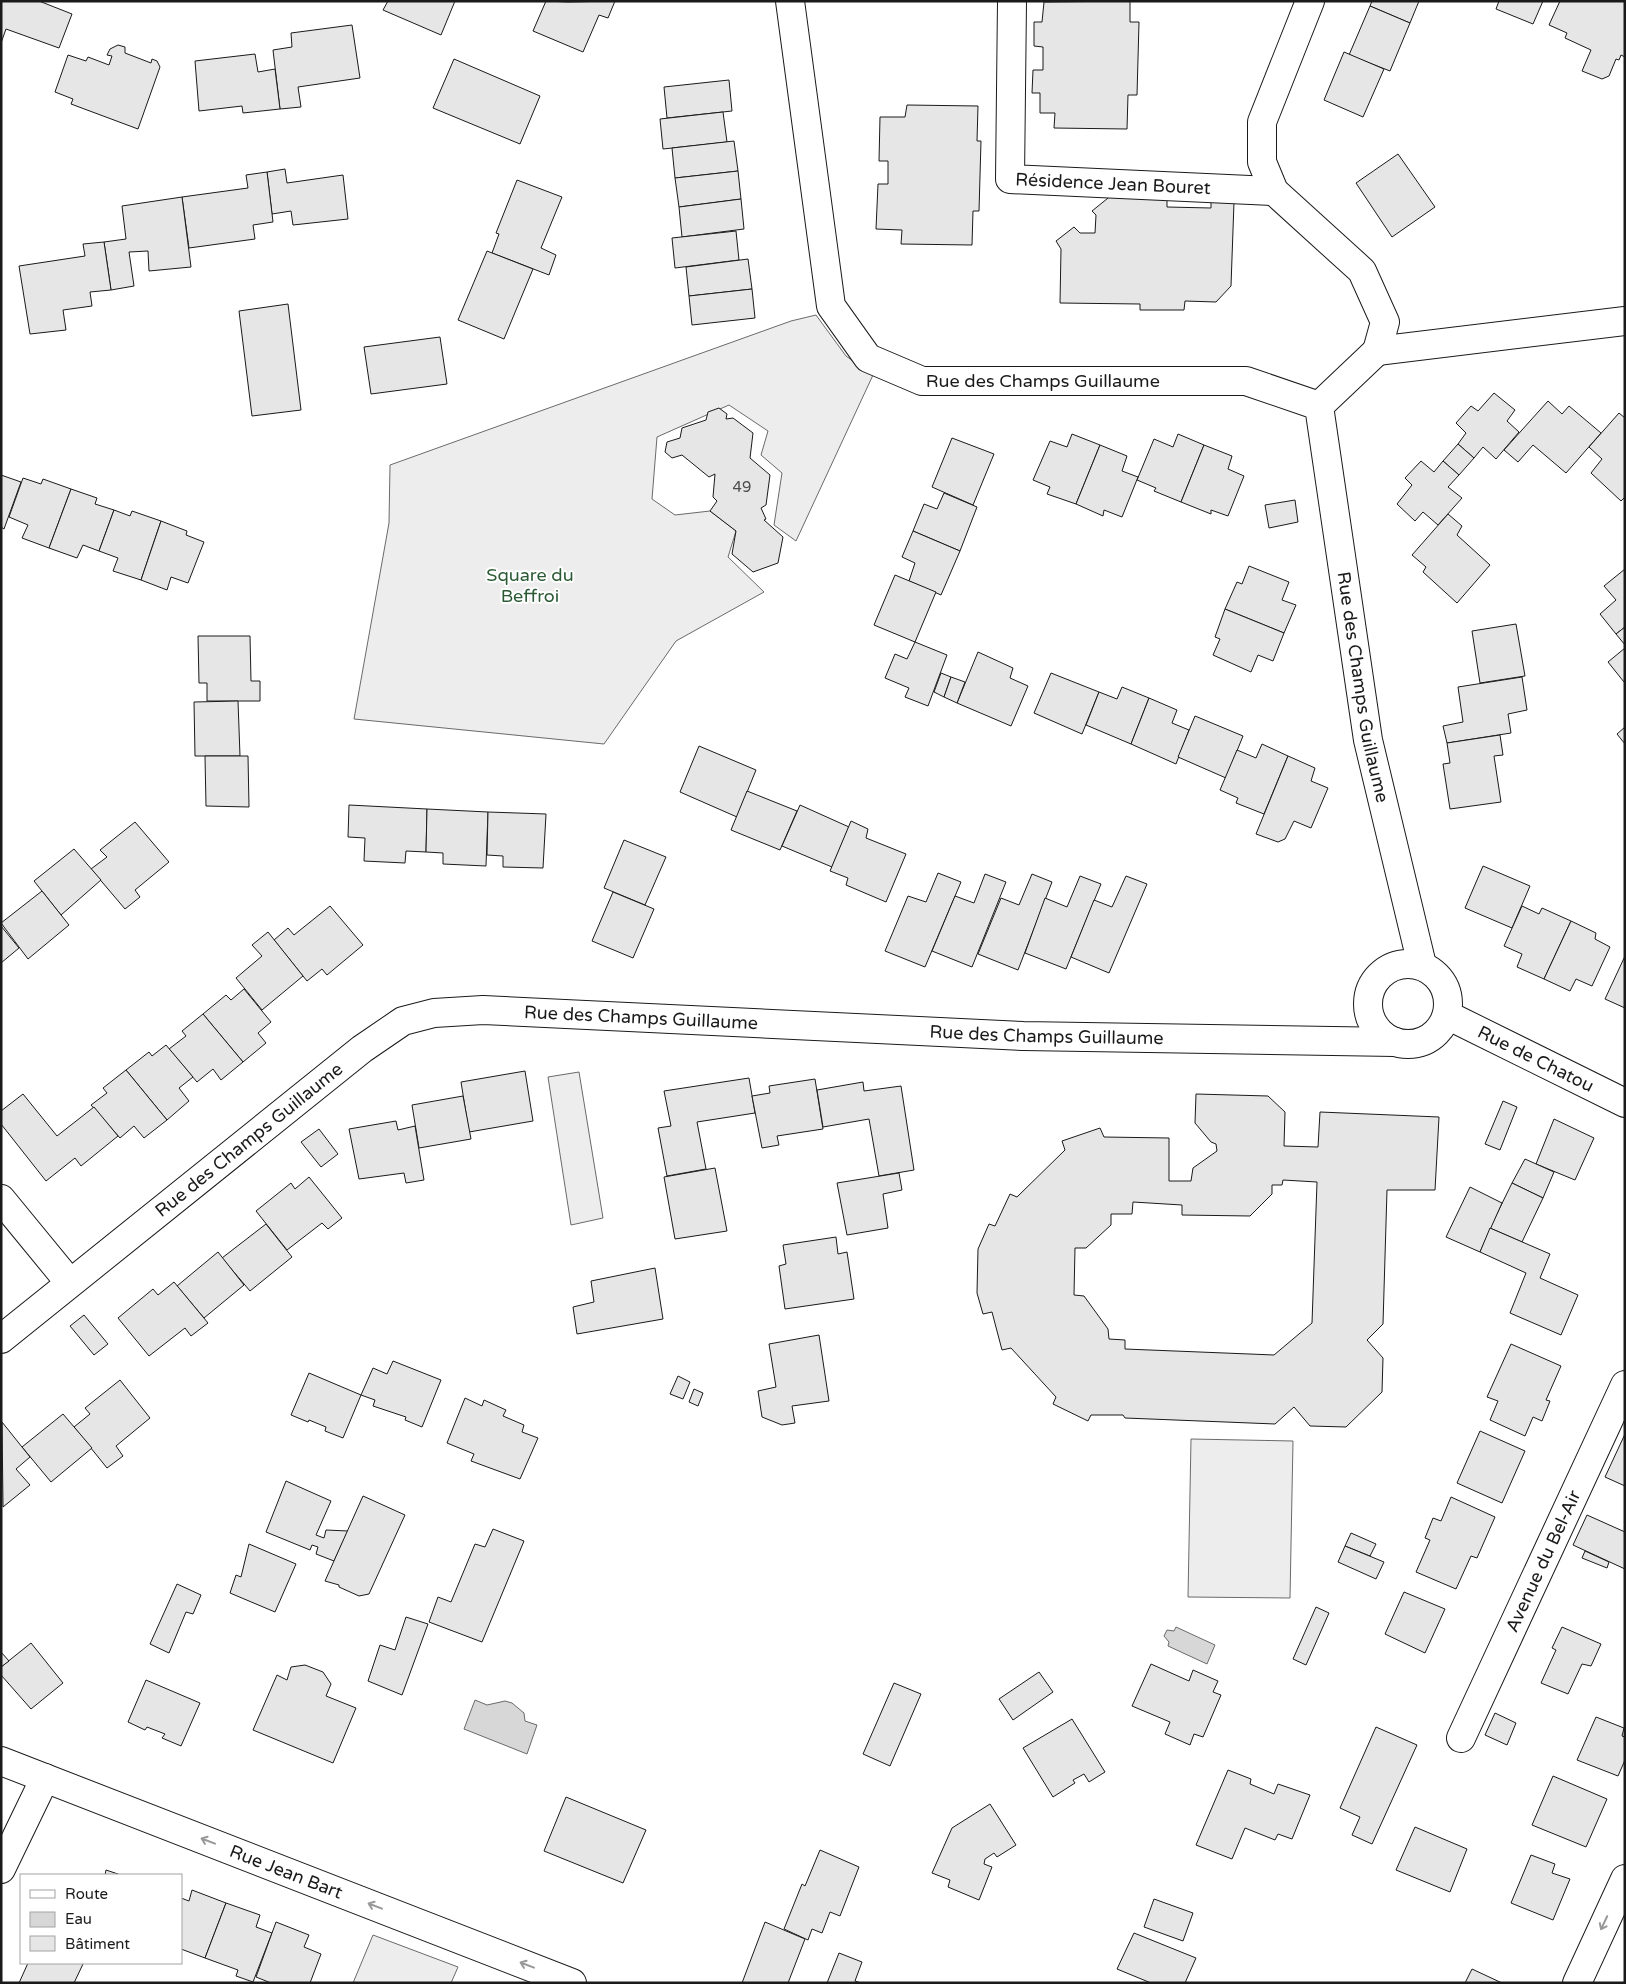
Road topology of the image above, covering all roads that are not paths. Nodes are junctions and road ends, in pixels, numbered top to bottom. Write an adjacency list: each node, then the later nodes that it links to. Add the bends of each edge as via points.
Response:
1 (790, 1): 7 (street, Rue des Champs Guillaume, via 831,306 868,358 922,381 1246,380)
2 (1012, 1): 4 (street, Résidence Jean Bouret, via 1010,179)
3 (1310, 1): 4 (street, via 1262,122 1262,162)
4 (1274, 191): 6 (street, via 1362,271 1385,322)
5 (1625, 321): 6 (street)
6 (1377, 351): 7 (street)
7 (1319, 406): 8 (street, Rue des Champs Guillaume, via 1368,740)
8 (1422, 966): 9 (street, via 1432,971 1444,985); 10 (street, via 1409,963 1395,965 1374,982 1369,993 1370,1017 1384,1036)
9 (1447, 1014): 10 (street, via 1438,1030 1422,1042); 11 (street, Rue de Chatou)
10 (1394, 1042): 13 (street, Rue des Champs Guillaume, via 1023,1036 483,1010 434,1013 403,1021 362,1049)
11 (1625, 1102)
12 (1, 1200): 13 (street)
13 (70, 1283): 14 (street, Rue des Champs Guillaume)
14 (1, 1339)
15 (1625, 1385): 16 (street, Avenue du Bel-Air)
16 (1461, 1738)
17 (1, 1761): 18 (street, Rue Jean Bart)
18 (46, 1778): 19 (street); 21 (street, Rue Jean Bart, one-way to 18)
19 (1, 1869)
20 (1625, 1879): 22 (street, one-way to 22)
21 (572, 1983)
22 (1577, 1983)

